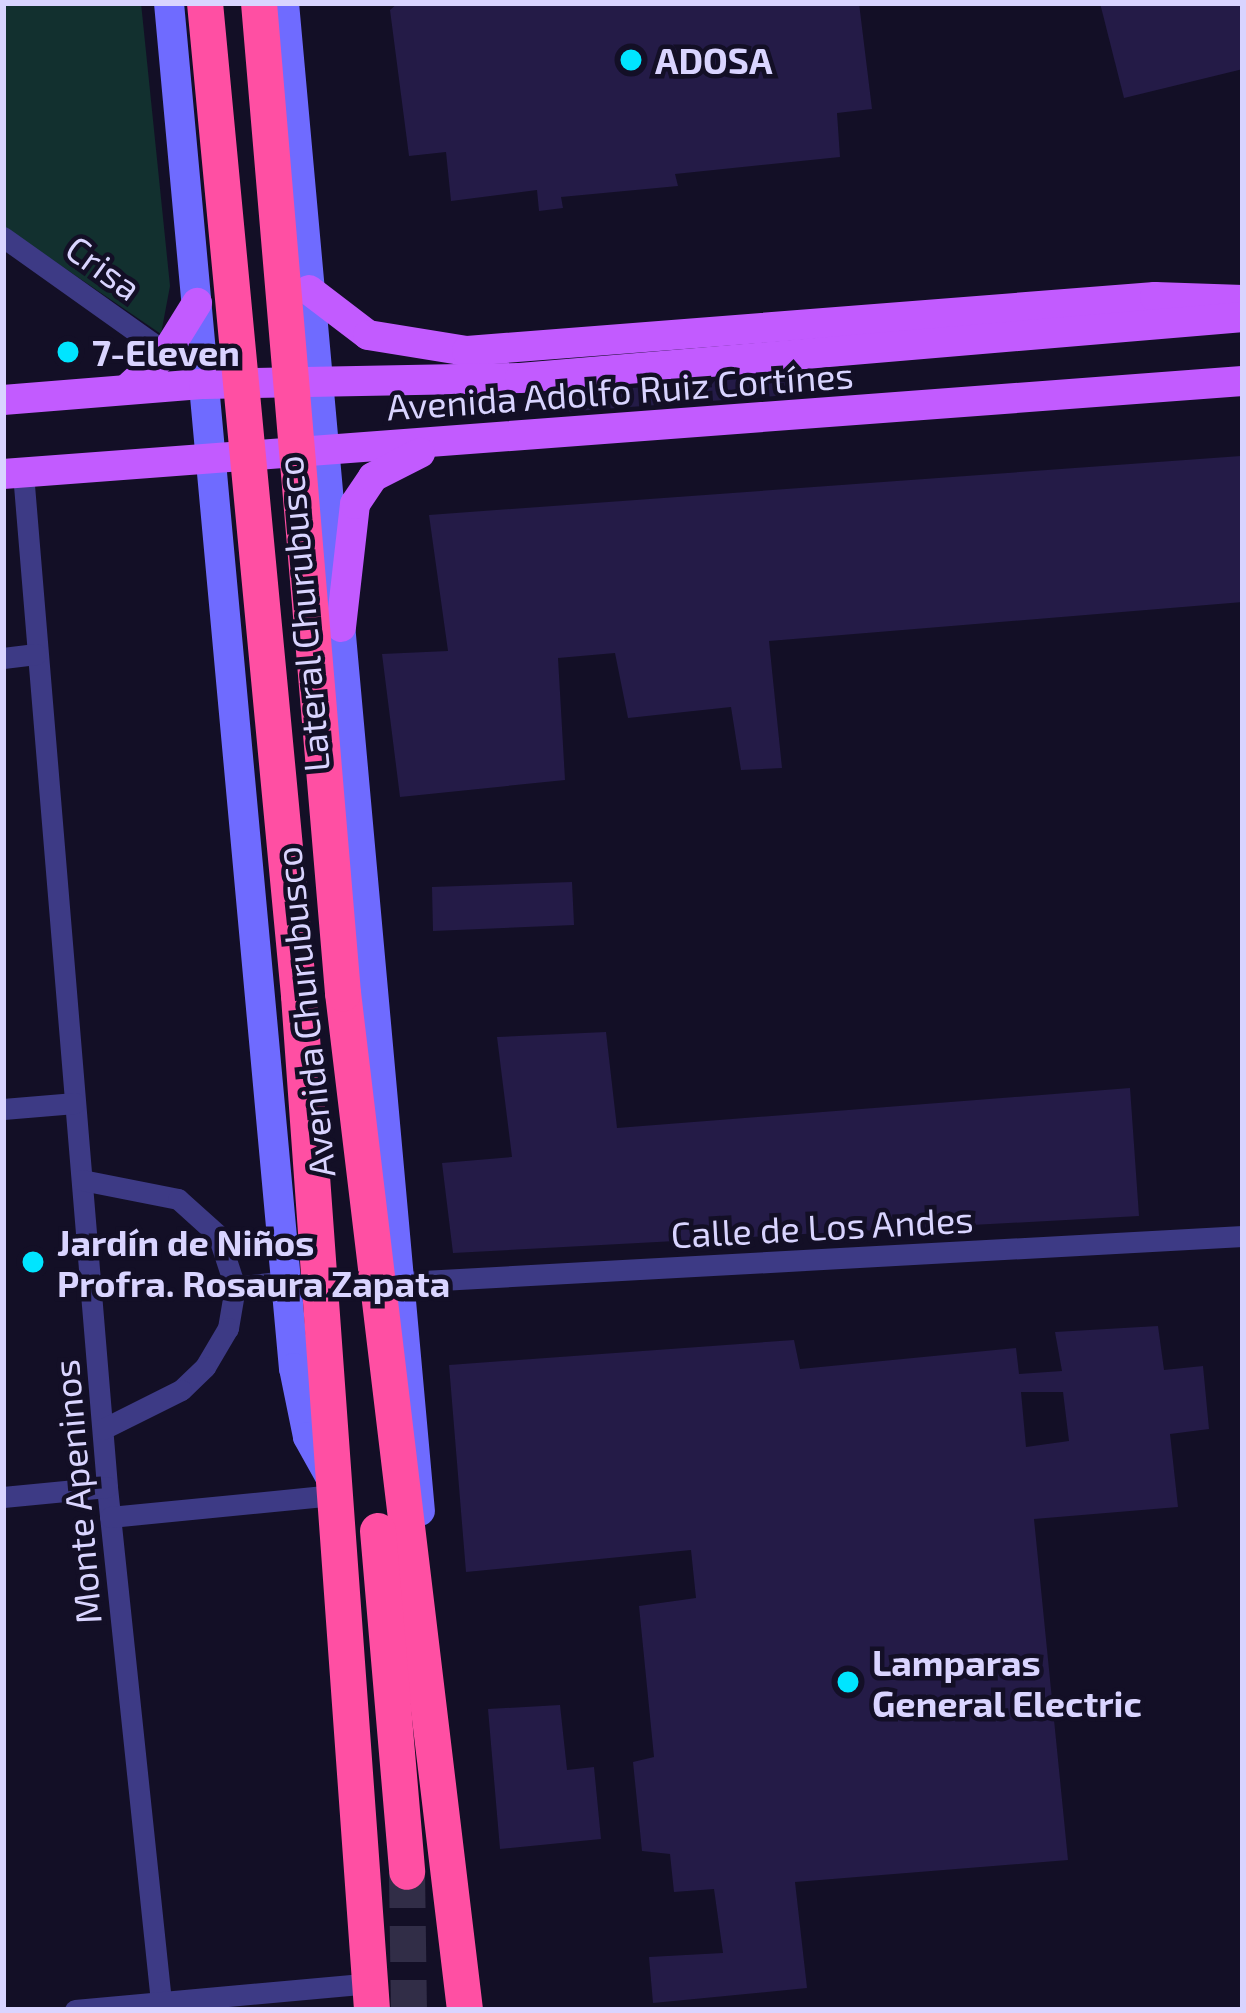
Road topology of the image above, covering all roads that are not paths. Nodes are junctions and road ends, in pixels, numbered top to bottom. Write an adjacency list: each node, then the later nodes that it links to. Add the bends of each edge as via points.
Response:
1 (170, 3): 8 (street, Lateral Churubusco)
2 (206, 3): 36 (highway, Avenida Churubusco, bridge, via 299,995)
3 (259, 3): 33 (highway, Avenida Churubusco, bridge)
4 (284, 3): 6 (street, Lateral Churubusco)
5 (3, 237): 10 (street, Crisa)
6 (309, 290): 7 (main road, via 368,335 467,351 1155,297); 12 (street, Lateral Churubusco)
7 (1243, 300)
8 (197, 303): 10 (main road); 13 (street, Lateral Churubusco)
9 (1243, 317): 12 (main road, Avenida Adolfo Ruiz Cortínes, via 520,378)
10 (166, 352): 14 (main road)
11 (1243, 381): 16 (main road, Avenida Adolfo Ruiz Cortínes)
12 (319, 382): 13 (main road, Avenida Adolfo Ruiz Cortínes); 17 (street, Lateral Churubusco)
13 (203, 384): 14 (main road, Avenida Adolfo Ruiz Cortínes); 18 (street, Lateral Churubusco)
14 (127, 389): 15 (main road, Avenida Adolfo Ruiz Cortínes)
15 (3, 400)
16 (445, 446): 17 (main road, Avenida Adolfo Ruiz Cortínes); 22 (main road, via 393,462 355,504)
17 (325, 450): 18 (main road, Avenida Adolfo Ruiz Cortínes); 20 (street, Lateral Churubusco)
18 (210, 457): 19 (main road, Avenida Adolfo Ruiz Cortínes); 21 (street, Lateral Churubusco)
19 (13, 473): 24 (street, Monte Apeninos)
20 (334, 534): 21 (street); 22 (street, Lateral Churubusco)
21 (219, 544): 23 (street, Lateral Churubusco)
22 (341, 627): 23 (street); 31 (street, Lateral Churubusco)
23 (228, 638): 30 (street, Lateral Churubusco)
24 (36, 654): 25 (street); 26 (street, Monte Apeninos)
25 (3, 658)
26 (74, 1103): 27 (street); 28 (street, Monte Apeninos)
27 (3, 1109)
28 (82, 1180): 32 (street, via 178,1198 218,1235); 34 (street, Monte Apeninos)
29 (1243, 1236): 31 (street, Calle de Los Andes)
30 (286, 1281): 32 (street); 36 (street, Lateral Churubusco, via 302,1418)
31 (404, 1282): 39 (street, Lateral Churubusco, via 420,1511)
32 (235, 1286): 34 (street, via 228,1328 205,1367 181,1390)
33 (377, 1320): 39 (highway, Avenida Churubusco); 40 (highway, via 366,1388)
34 (103, 1429): 35 (street, Monte Apeninos)
35 (107, 1487): 37 (street); 38 (street, Monte Apeninos)
36 (334, 1488): 38 (street); 41 (highway, Avenida Churubusco)
37 (3, 1497)
38 (110, 1516): 42 (street, Monte Apeninos)
39 (407, 1576): 44 (highway, Avenida Churubusco)
40 (407, 1872)
41 (371, 1996): 42 (street)
42 (161, 2002): 43 (street)
43 (75, 2010)
44 (465, 2010)

